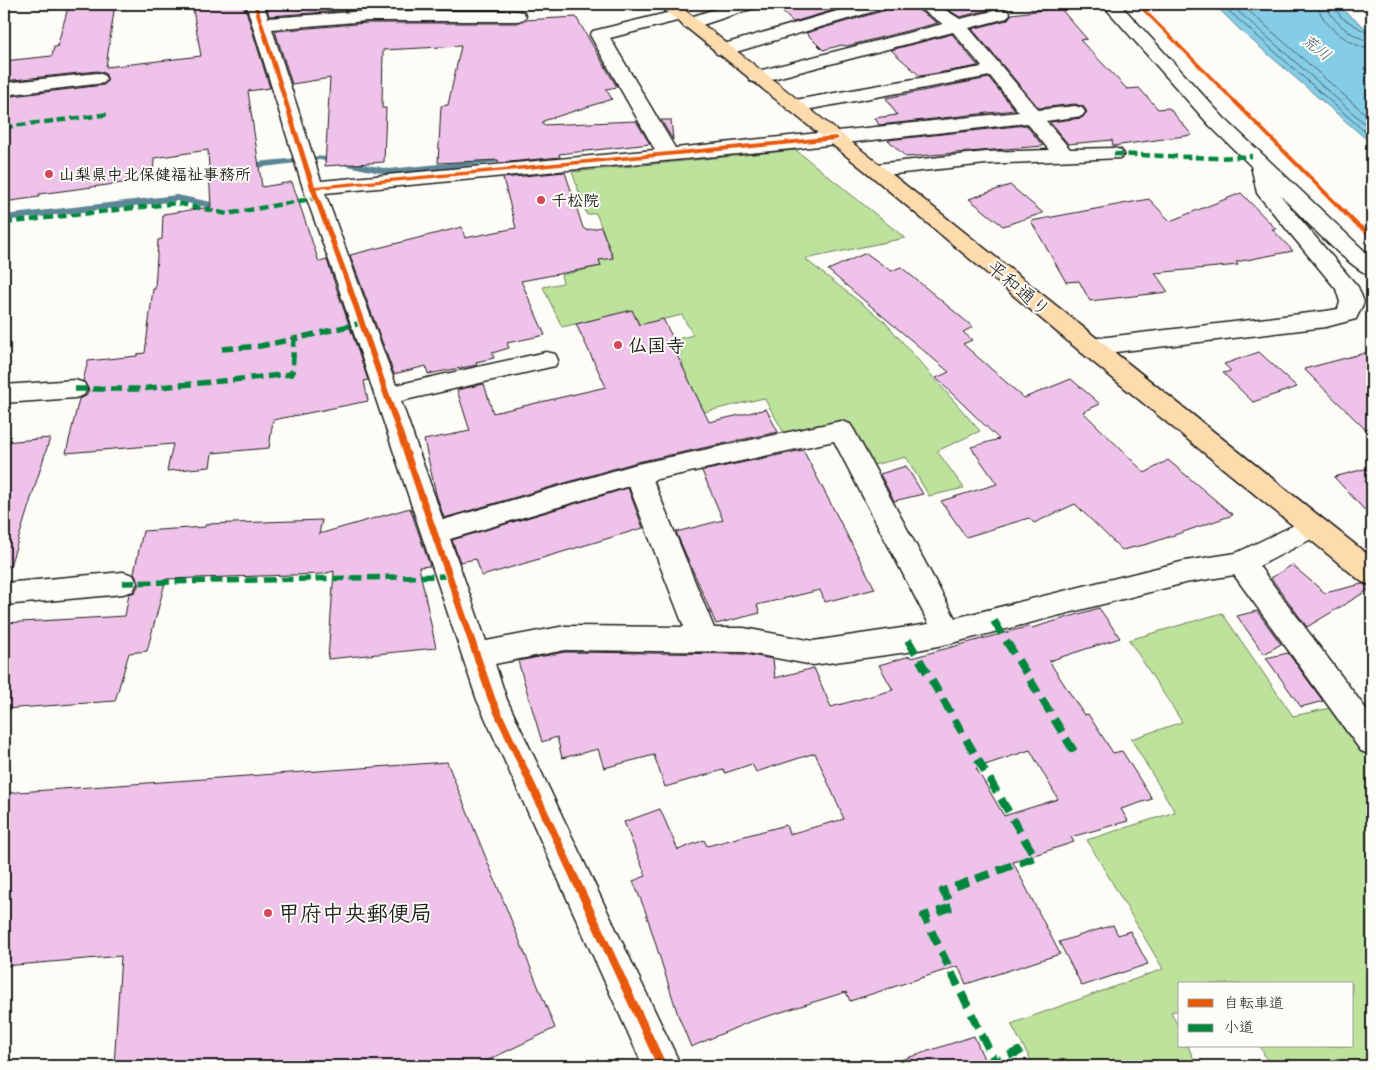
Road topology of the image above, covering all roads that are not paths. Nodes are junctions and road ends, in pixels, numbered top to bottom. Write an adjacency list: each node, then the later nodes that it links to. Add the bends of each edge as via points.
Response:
1 (255, 4): 9 (street)
2 (748, 4): 6 (street)
3 (879, 4): 11 (street)
4 (925, 4): 10 (street)
5 (1111, 4): 23 (street, via 1217,122)
6 (678, 14): 11 (highway, 平和通り); 20 (street, via 599,35)
7 (1001, 14): 10 (street)
8 (517, 16): 9 (street, via 366,16)
9 (262, 24): 24 (street)
10 (958, 26): 12 (street); 13 (street)
11 (723, 50): 13 (highway, 平和通り)
12 (994, 70): 16 (street); 18 (street)
13 (757, 77): 16 (highway, 平和通り)
14 (97, 79): 15 (street)
15 (4, 89)
16 (795, 106): 19 (highway, 平和通り)
17 (1075, 112): 18 (street)
18 (1033, 117): 19 (street); 22 (street)
19 (836, 138): 20 (street); 25 (highway, 平和通り)
20 (668, 154): 24 (street)
21 (1114, 154): 22 (street)
22 (1064, 155): 25 (street, via 986,158)
23 (1261, 165): 26 (street); 27 (street, via 1267,193 1347,288 1352,302 1348,314)
24 (307, 170): 31 (street)
25 (876, 170): 27 (highway, 平和通り)
26 (1372, 270)
27 (1090, 347): 33 (highway, 平和通り)
28 (546, 360): 31 (street)
29 (75, 389): 30 (street)
30 (4, 394)
31 (387, 396): 34 (street)
32 (637, 474): 34 (street); 39 (street, via 841,430); 40 (street)
33 (1311, 526): 35 (street); 36 (highway, 平和通り)
34 (434, 533): 41 (street)
35 (1241, 563): 39 (street, via 1185,572); 42 (street)
36 (1372, 574)
37 (123, 583): 38 (street)
38 (4, 594)
39 (948, 632): 40 (street, via 813,653 744,640)
40 (704, 640): 41 (street, via 565,638)
41 (477, 655): 43 (street, via 492,700)
42 (1372, 741)
43 (662, 1066)

